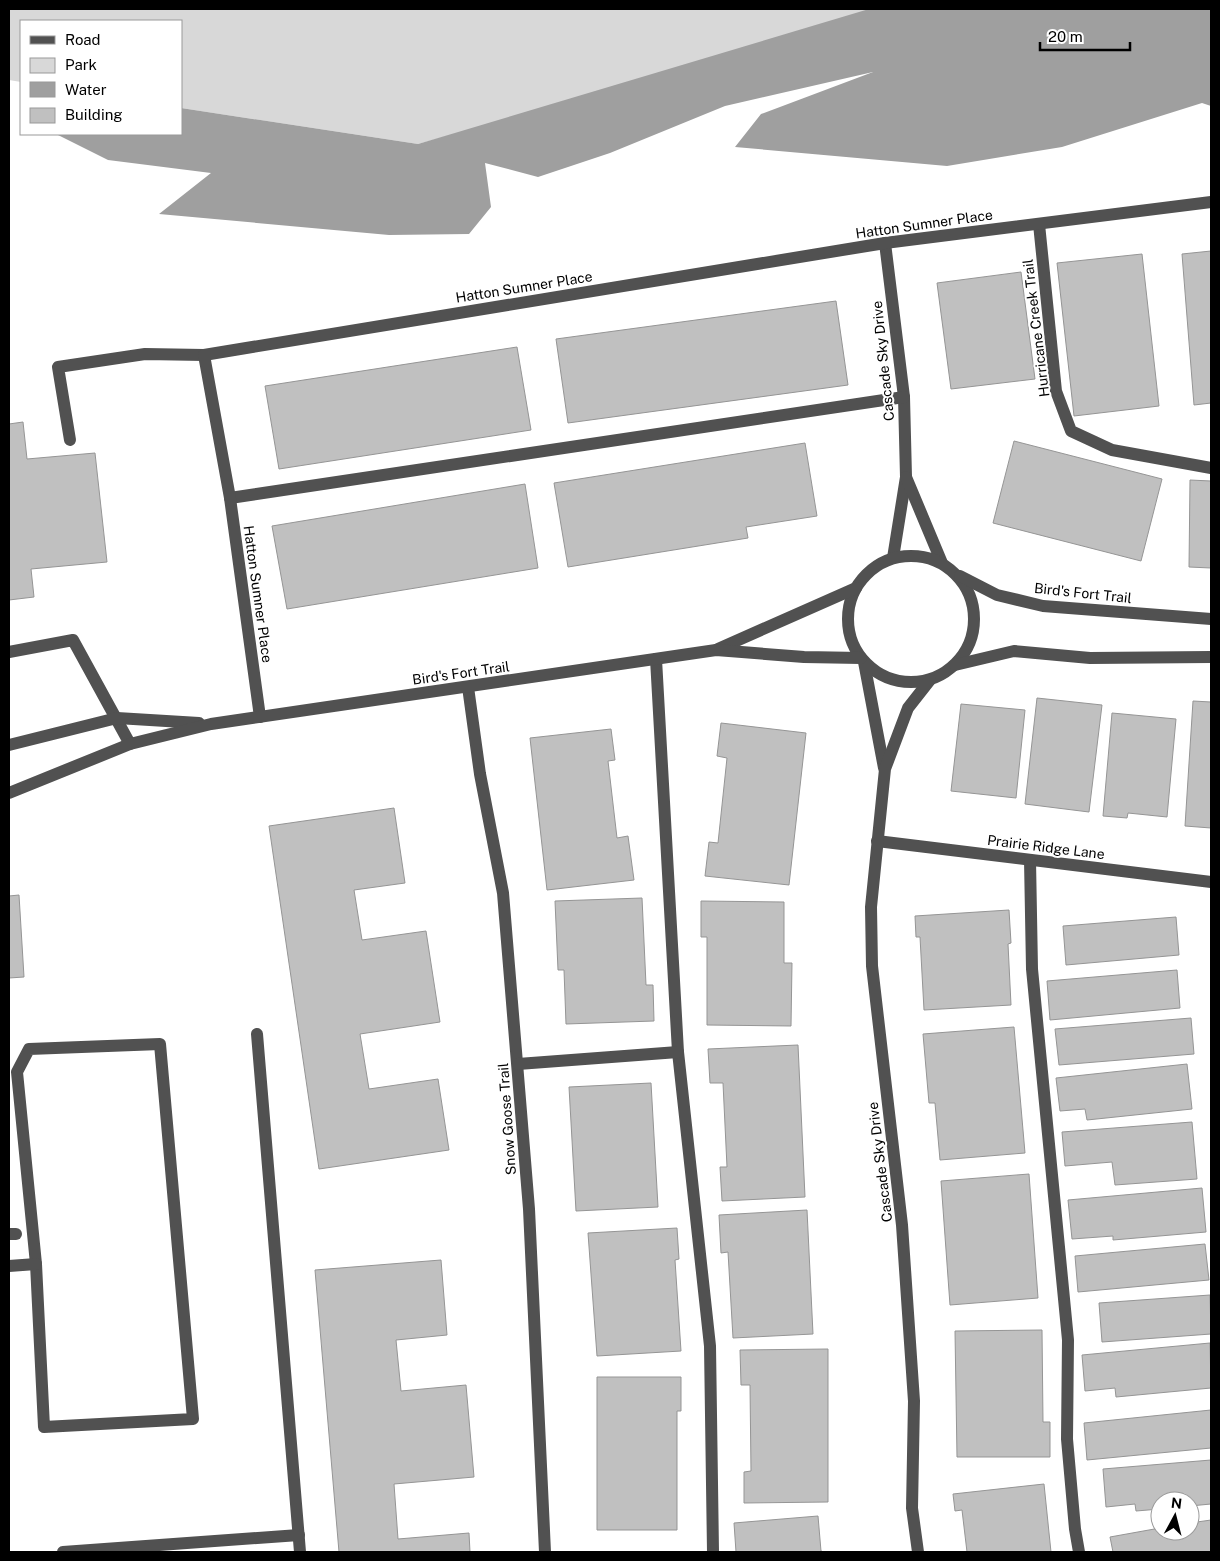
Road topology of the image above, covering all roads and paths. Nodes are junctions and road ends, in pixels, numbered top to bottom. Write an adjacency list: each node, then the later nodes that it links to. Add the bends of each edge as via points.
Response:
1 (1211, 202): 2 (street, Hatton Sumner Place)
2 (1040, 224): 3 (street, Hatton Sumner Place); 7 (street, Hurricane Creek Trail, via 1056,391 1071,431 1112,450)
3 (885, 243): 4 (street, Hatton Sumner Place); 5 (street, Cascade Sky Drive)
4 (204, 355): 6 (street, via 145,354 58,367); 9 (street, Hatton Sumner Place)
5 (904, 397): 8 (street, Cascade Sky Drive); 9 (street)
6 (70, 440)
7 (1211, 468)
8 (906, 477): 10 (street, Cascade Sky Drive); 11 (street, Cascade Sky Drive)
9 (230, 498): 23 (street, Hatton Sumner Place)
10 (893, 558): 11 (street, via 910,555); 13 (street, via 872,570)
11 (942, 563): 12 (street)
12 (957, 575): 14 (street, Bird's Fort Trail, via 997,595 1043,606); 20 (street, via 969,592 975,611 974,631 967,650)
13 (856, 588): 15 (street, Bird's Fort Trail); 19 (street, via 849,606 848,624 852,642)
14 (1211, 619)
15 (716, 650): 18 (street, Bird's Fort Trail); 19 (street, Bird's Fort Trail)
16 (9, 652): 24 (street, via 73,640)
17 (1211, 657): 20 (street, via 1090,658 1014,651)
18 (656, 659): 22 (street, Bird's Fort Trail); 34 (street)
19 (863, 660): 21 (street, via 878,673 895,680); 28 (street, Cascade Sky Drive)
20 (955, 665): 21 (street)
21 (930, 680): 28 (street, Cascade Sky Drive, via 908,708)
22 (468, 687): 23 (street, Bird's Fort Trail); 35 (street, Snow Goose Trail, via 480,774 503,893)
23 (260, 717): 25 (street, Bird's Fort Trail)
24 (117, 718): 25 (street, Bird's Fort Trail); 26 (street); 27 (street, Bird's Fort Trail)
25 (211, 724): 26 (street, Bird's Fort Trail)
26 (130, 744): 29 (street, Bird's Fort Trail)
27 (9, 745)
28 (885, 770): 30 (street, Cascade Sky Drive)
29 (9, 793)
30 (877, 841): 31 (street, Prairie Ridge Lane); 43 (street, Cascade Sky Drive, via 871,907 872,966 902,1225 914,1401 912,1508)
31 (1030, 860): 32 (street, Prairie Ridge Lane); 44 (street, via 1032,969 1068,1340 1067,1439 1074,1529)
32 (1211, 882)
33 (257, 1034): 38 (street)
34 (678, 1052): 35 (street); 42 (street, via 710,1346)
35 (518, 1064): 41 (street, Snow Goose Trail, via 529,1209)
36 (36, 1264): 36 (street, via 17,1072 30,1049 160,1044 193,1420 44,1427); 37 (street)
37 (9, 1266)
38 (299, 1535): 39 (street); 40 (street)
39 (63, 1552)
40 (300, 1552)
41 (545, 1552)
42 (713, 1552)
43 (918, 1552)
44 (1079, 1552)

